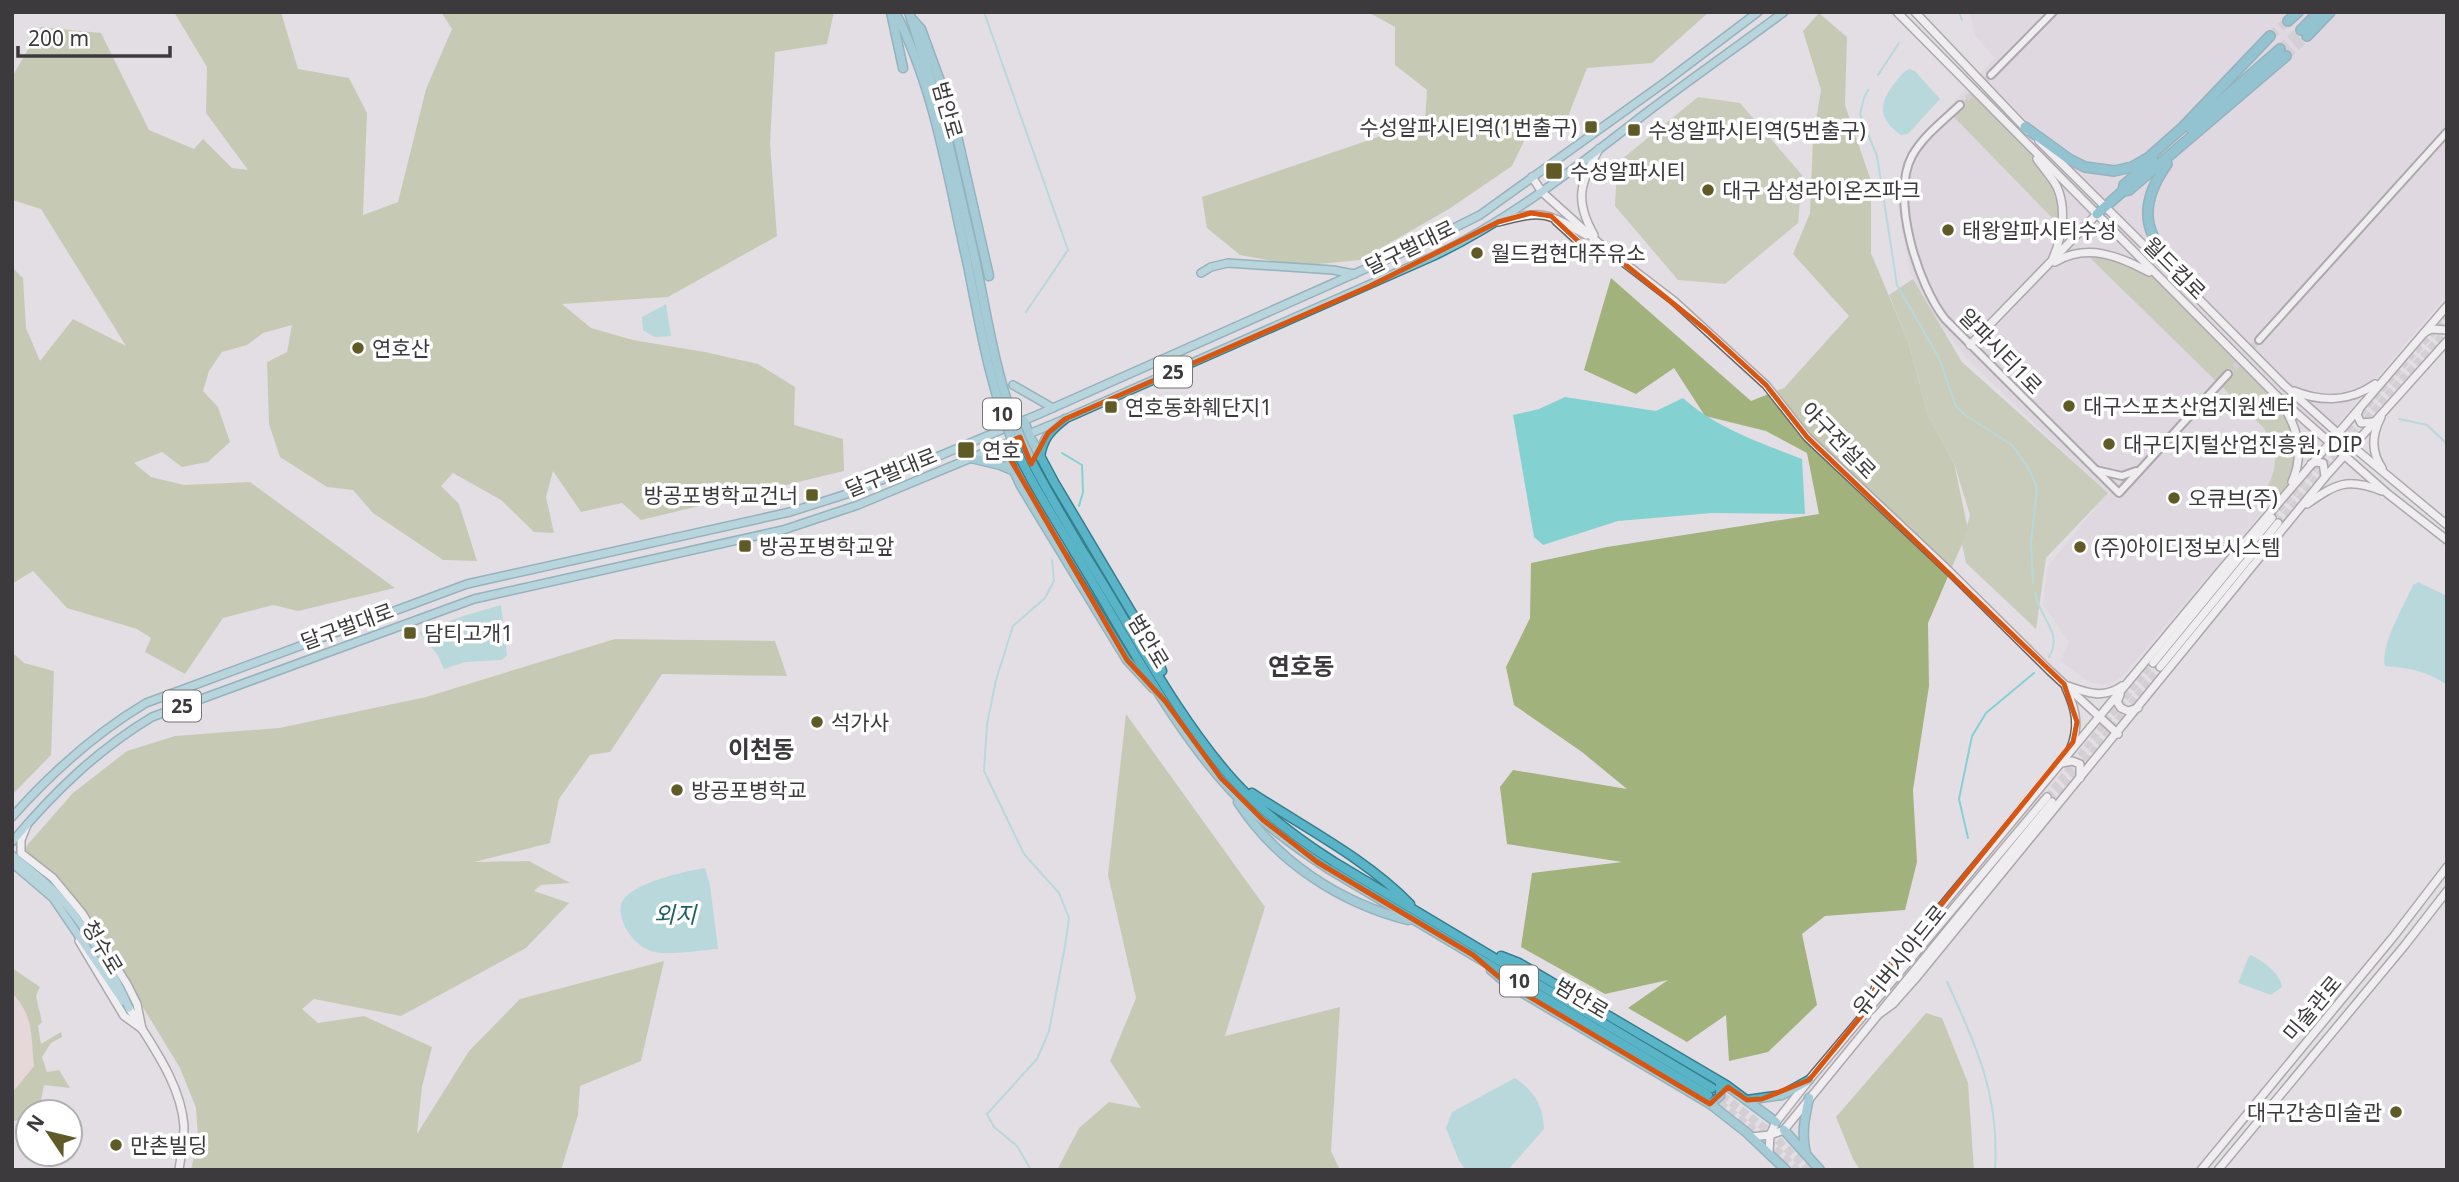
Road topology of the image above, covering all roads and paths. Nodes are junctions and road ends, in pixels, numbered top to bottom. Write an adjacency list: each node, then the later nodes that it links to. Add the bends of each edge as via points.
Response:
1 (893, 12): 13 (highway); 28 (highway, 범안로 / 10, via 904,29 933,117)
2 (1758, 12): 21 (main road, 달구벌대로 / 25)
3 (1784, 12): 19 (main road, 달구벌대로 / 25)
4 (1897, 12): 18 (main road, 월드컵로)
5 (1915, 12): 16 (main road, 월드컵로)
6 (2053, 12): 14 (street)
7 (2298, 12): 11 (highway)
8 (2319, 12): 9 (highway, via 2304,33)
9 (2330, 12)
10 (910, 15): 28 (highway, 범안로 / 10, via 942,115); 32 (highway, via 921,30 952,114)
11 (2288, 21)
12 (2270, 37): 16 (highway, via 2183,127 2132,167 2114,172 2085,167)
13 (903, 68)
14 (1991, 75)
15 (1960, 105): 40 (street, 알파시티1로, via 1912,156 1905,184 1911,246 1924,286 1939,312)
16 (2025, 127): 24 (main road, 월드컵로)
17 (2447, 132): 38 (street)
18 (2024, 142): 25 (main road, 월드컵로); 29 (main road, via 2057,186 2061,202 2060,236)
19 (1600, 149): 23 (main road, 달구벌대로 / 25); 27 (main road, via 1586,172 1580,195 1583,212)
20 (2175, 152): 22 (highway); 22 (highway, via 2283,52 2124,185); 34 (highway, via 2152,188 2148,219 2152,238)
21 (1532, 177): 23 (main road, 야구전설로); 31 (main road, 달구벌대로 / 25, via 1480,215)
22 (2123, 191): 24 (highway)
23 (1542, 192): 26 (main road, 달구벌대로 / 25); 27 (main road, 야구전설로)
24 (2106, 207): 25 (highway); 34 (main road, 월드컵로)
25 (2098, 214): 29 (main road); 33 (main road, 월드컵로)
26 (1499, 222): 27 (main road, via 1531,213 1551,216); 51 (main road, 달구벌대로 / 25, via 1370,286)
27 (1600, 244): 76 (main road, 야구전설로, via 1674,301 1766,385 1807,437)
28 (971, 260): 78 (highway, 범안로 / 10, bridge, via 1012,415 1032,462 1078,551)
29 (2048, 266): 33 (main road, via 2076,254 2105,253); 40 (main road)
30 (1201, 273): 31 (main road, via 1228,263)
31 (1354, 274): 49 (main road, 달구벌대로 / 25)
32 (989, 276)
33 (2158, 277): 47 (main road, 월드컵로)
34 (2189, 288): 46 (main road, 월드컵로)
35 (2447, 306): 37 (main road)
36 (2447, 330): 37 (main road, via 2431,329)
37 (2421, 335): 44 (main road)
38 (2259, 340)
39 (2447, 341): 42 (main road)
40 (1970, 345): 63 (street, 알파시티1로)
41 (2447, 350): 42 (main road)
42 (2436, 353): 48 (main road)
43 (2228, 374): 64 (street, 알파시티1로)
44 (2385, 378): 46 (main road, via 2360,393 2333,399 2311,397); 50 (main road)
45 (1013, 385): 49 (main road)
46 (2284, 385): 54 (main road, 월드컵로)
47 (2276, 395): 56 (main road, 월드컵로); 69 (main road, via 2291,419 2298,446 2296,474)
48 (2388, 405): 53 (main road); 66 (main road, via 2374,439)
49 (1053, 408): 52 (main road, 달구벌대로 / 25)
50 (2359, 409): 53 (main road, via 2361,423); 54 (main road)
51 (1065, 419): 55 (main road, 달구벌대로 / 25); 60 (highway, via 1048,433)
52 (1024, 421): 55 (highway); 86 (main road, 달구벌대로 / 25, via 853,492 790,512 490,578 146,703 83,746)
53 (2374, 422): 58 (main road)
54 (2338, 433): 56 (main road); 58 (main road, 월드컵로)
55 (1029, 434): 57 (main road, 달구벌대로 / 25); 60 (highway)
56 (2330, 443): 59 (main road, 월드컵로); 62 (main road)
57 (1002, 445): 61 (main road, 달구벌대로 / 25); 65 (highway)
58 (2351, 446): 59 (main road); 66 (main road, 월드컵로)
59 (2343, 455): 67 (main road); 68 (main road, 월드컵로)
60 (1040, 457): 78 (highway, via 1151,645)
61 (971, 458): 65 (highway); 87 (main road, 달구벌대로 / 25, via 783,530 474,599 152,717 91,760)
62 (2311, 464): 67 (main road, via 2323,463); 69 (main road)
63 (2092, 468): 64 (street, via 2122,476); 64 (street, 알파시티1로, via 2119,493)
64 (2141, 469)
65 (1014, 472): 78 (highway, via 1127,660)
66 (2386, 475): 72 (main road, 월드컵로)
67 (2326, 476): 70 (main road)
68 (2388, 494): 70 (main road, via 2367,485 2341,484); 73 (main road, 월드컵로)
69 (2283, 497): 75 (main road)
70 (2300, 509): 79 (main road)
71 (2275, 521): 74 (main road)
72 (2447, 525)
73 (2447, 540)
74 (2157, 665)
75 (2131, 679): 76 (main road, via 2114,692 2099,695); 77 (main road)
76 (2064, 684): 80 (main road, 야구전설로); 82 (main road, via 2077,722)
77 (2120, 694): 79 (main road, via 2117,702 2121,708); 80 (main road)
78 (1168, 698): 85 (highway, 범안로 / 10, via 1192,742)
79 (2139, 707): 81 (main road)
80 (2100, 718): 81 (main road, 야구전설로); 82 (main road)
81 (2118, 734): 84 (main road)
82 (2067, 756): 83 (main road)
83 (2060, 764): 84 (main road, via 2080,764); 97 (main road, via 1877,984)
84 (2080, 779): 98 (main road, via 1916,978)
85 (1232, 785): 94 (highway, 범안로 / 10, via 1277,833); 94 (highway, via 1352,856 1396,889); 94 (highway, via 1248,817 1268,840 1313,878 1387,915)
86 (12, 817)
87 (27, 825): 88 (main road, 달구벌대로 / 25); 96 (main road, 청수로, via 21,853 76,904)
88 (12, 842)
89 (12, 855): 96 (main road, via 57,894)
90 (12, 863): 96 (main road, via 53,898)
91 (2447, 867): 109 (main road, 미술관로)
92 (12, 874): 99 (main road, 청수로, via 24,876 48,896 124,1016)
93 (2447, 891): 110 (main road, 미술관로)
94 (1419, 918): 95 (highway, 범안로 / 10)
95 (1477, 952): 101 (highway, via 1519,963); 102 (highway, 범안로 / 10); 102 (highway, via 1506,982)
96 (121, 988): 99 (main road, 청수로); 99 (main road, 청수로, via 137,1004)
97 (1867, 1009): 98 (main road, 유니버시아드로, via 2049,799); 100 (main road, 유니버시아드로)
98 (1875, 1017): 103 (main road, 유니버시아드로)
99 (142, 1029): 113 (main road, 청수로, via 170,1079 181,1111 184,1138)
100 (1809, 1080): 104 (highway, via 1782,1095); 105 (main road, 유니버시아드로)
101 (1720, 1082): 102 (highway, via 1720,1096); 104 (highway)
102 (1710, 1096): 108 (highway)
103 (1809, 1098): 106 (main road, 유니버시아드로); 112 (highway, via 1803,1124)
104 (1747, 1100): 105 (highway)
105 (1776, 1122): 106 (main road); 107 (main road, 유니버시아드로)
106 (1784, 1130): 107 (main road); 112 (highway)
107 (1770, 1135): 108 (main road); 111 (main road, 유니버시아드로)
108 (1751, 1137): 111 (highway)
109 (2228, 1137): 110 (main road, via 2228,1148); 116 (main road, 미술관로)
110 (2234, 1151): 117 (main road, 미술관로); 118 (main road)
111 (1769, 1152): 114 (highway)
112 (1806, 1153): 115 (highway)
113 (179, 1170)
114 (1786, 1170)
115 (1820, 1170)
116 (2201, 1170)
117 (2218, 1170)
118 (2227, 1170)

